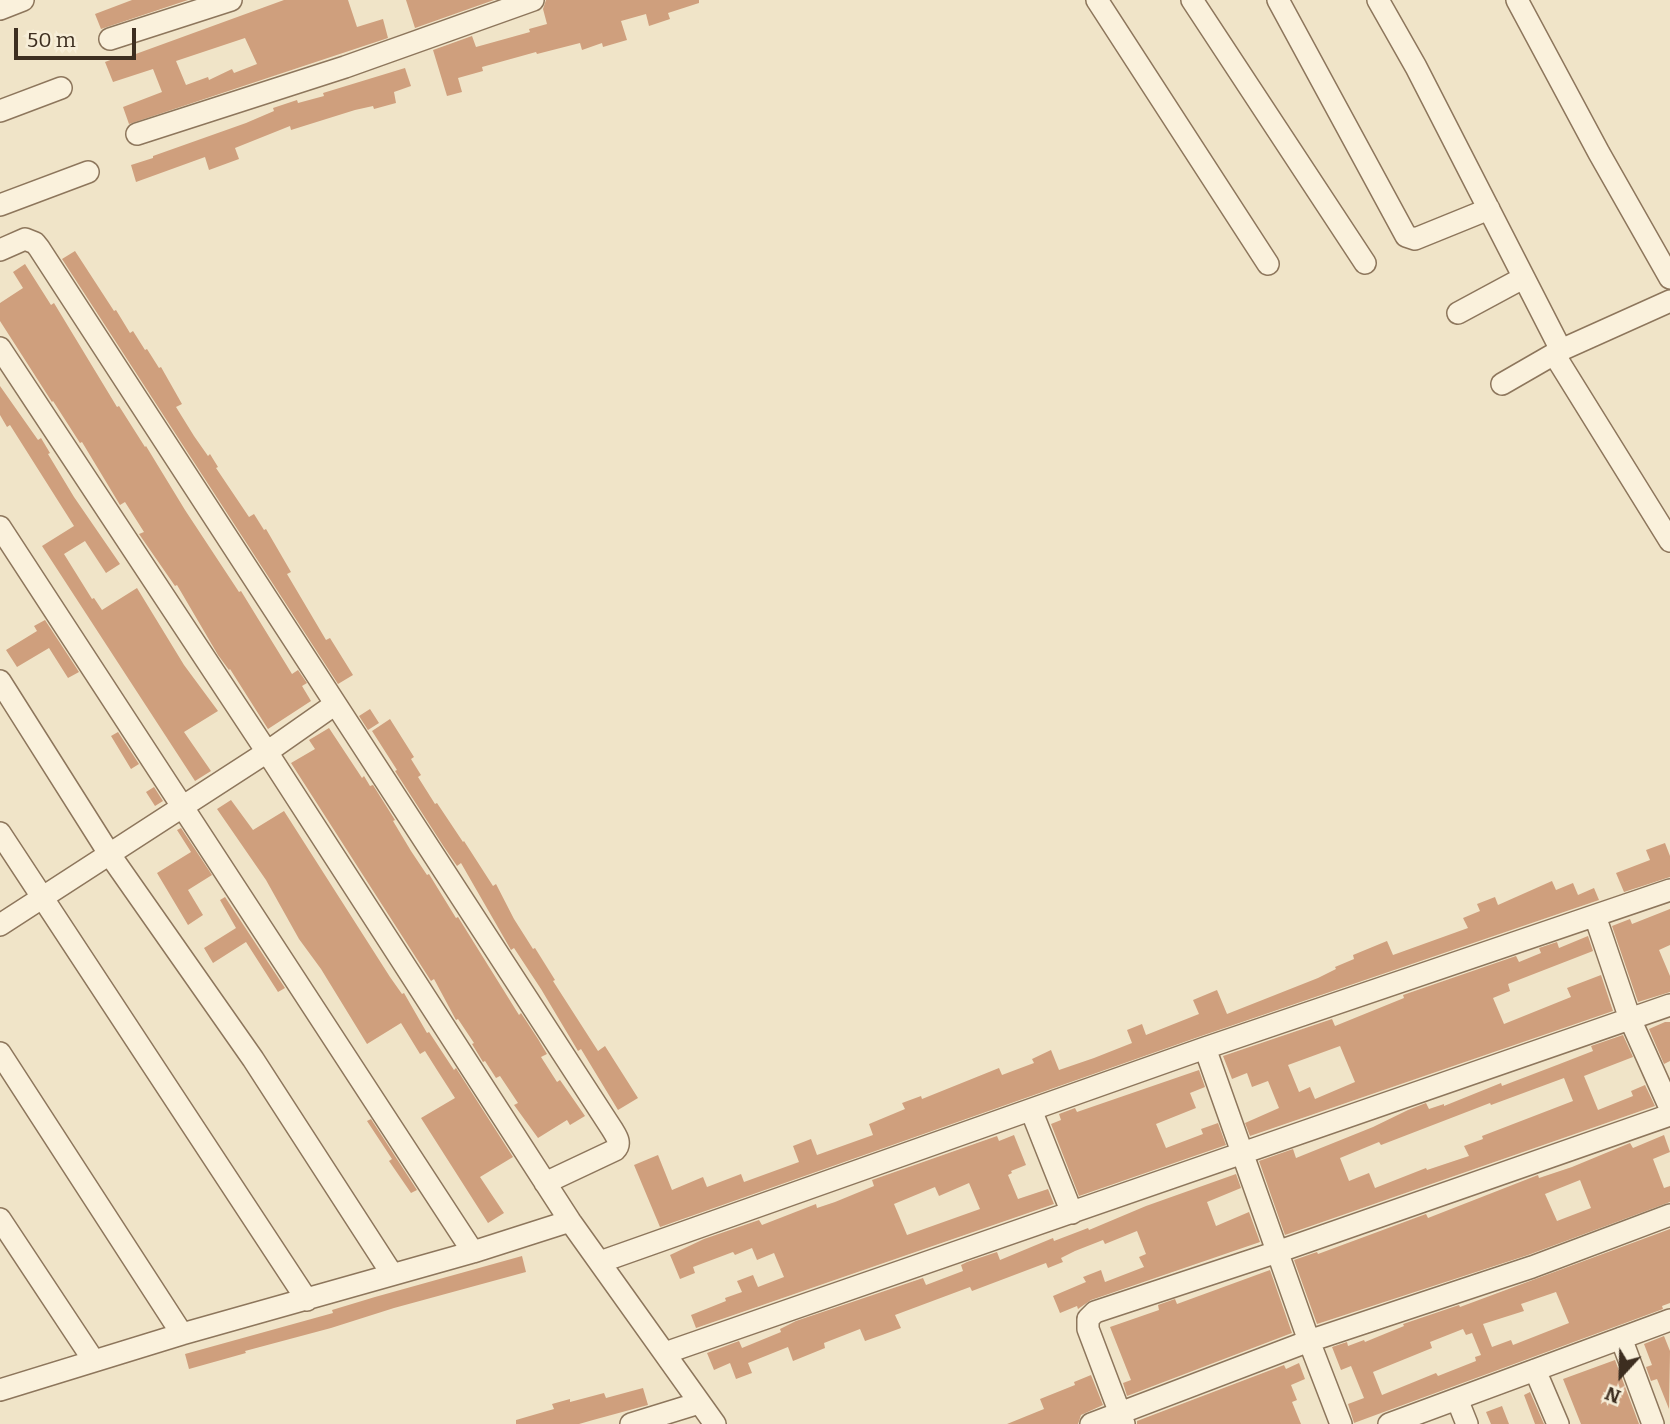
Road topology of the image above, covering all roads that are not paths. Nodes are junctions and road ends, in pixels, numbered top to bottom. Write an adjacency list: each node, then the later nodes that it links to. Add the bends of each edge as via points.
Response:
1 (23, 0): 9 (street)
2 (231, 0): 10 (street)
3 (533, 0): 13 (street)
4 (1097, 0): 19 (street)
5 (1192, 0): 18 (street)
6 (1279, 0): 16 (street, via 1406,236 1415,239)
7 (1378, 0): 16 (street)
8 (1517, 0): 21 (street)
9 (0, 9)
10 (110, 39)
11 (61, 88): 12 (street)
12 (0, 111)
13 (137, 134)
14 (88, 172): 15 (street)
15 (0, 205)
16 (1489, 209): 20 (street)
17 (0, 250): 30 (street, via 25,239 35,243)
18 (1365, 263)
19 (1268, 264)
20 (1522, 278): 23 (street); 25 (street)
21 (1670, 278)
22 (1670, 301): 25 (street)
23 (1458, 313)
24 (0, 348): 31 (street)
25 (1558, 352): 26 (street); 28 (street)
26 (1502, 384)
27 (0, 527): 32 (street)
28 (1670, 541)
29 (0, 681): 34 (street)
30 (334, 705): 31 (street); 47 (street, via 618,1139 615,1150)
31 (267, 752): 32 (street); 47 (street)
32 (183, 805): 34 (street); 52 (street)
33 (0, 833): 36 (street)
34 (110, 855): 36 (street); 55 (street, via 253,1059)
35 (1670, 890): 37 (street)
36 (43, 896): 38 (street); 56 (street)
37 (1595, 916): 40 (street); 41 (street)
38 (0, 925)
39 (1670, 1004): 40 (street)
40 (1630, 1019): 43 (street); 46 (street)
41 (1205, 1048): 44 (street); 46 (street)
42 (0, 1052): 58 (street)
43 (1670, 1108)
44 (1031, 1110): 48 (street); 54 (street)
45 (1670, 1115): 53 (street)
46 (1242, 1154): 48 (street); 53 (street)
47 (545, 1182): 51 (street)
48 (1072, 1213): 61 (street)
49 (1670, 1216): 60 (street)
50 (0, 1219): 62 (street)
51 (570, 1221): 52 (street); 54 (street)
52 (473, 1252): 55 (street)
53 (1277, 1252): 60 (street); 67 (street, via 1090,1316 1088,1329)
54 (600, 1262): 61 (street)
55 (392, 1274): 56 (street)
56 (307, 1300): 58 (street)
57 (1670, 1320): 59 (street)
58 (183, 1334): 62 (street)
59 (1621, 1338): 63 (street); 75 (street)
60 (1309, 1341): 67 (street); 71 (street)
61 (665, 1353): 66 (street)
62 (94, 1361): 64 (street)
63 (1535, 1370): 65 (street); 74 (street)
64 (2, 1386)
65 (1457, 1399): 72 (street); 73 (street)
66 (699, 1403): 68 (street); 69 (street)
67 (1122, 1419): 70 (street)
68 (631, 1424)
69 (715, 1424)
70 (1091, 1424)
71 (1341, 1424)
72 (1389, 1424)
73 (1467, 1424)
74 (1558, 1424)
75 (1653, 1424)

